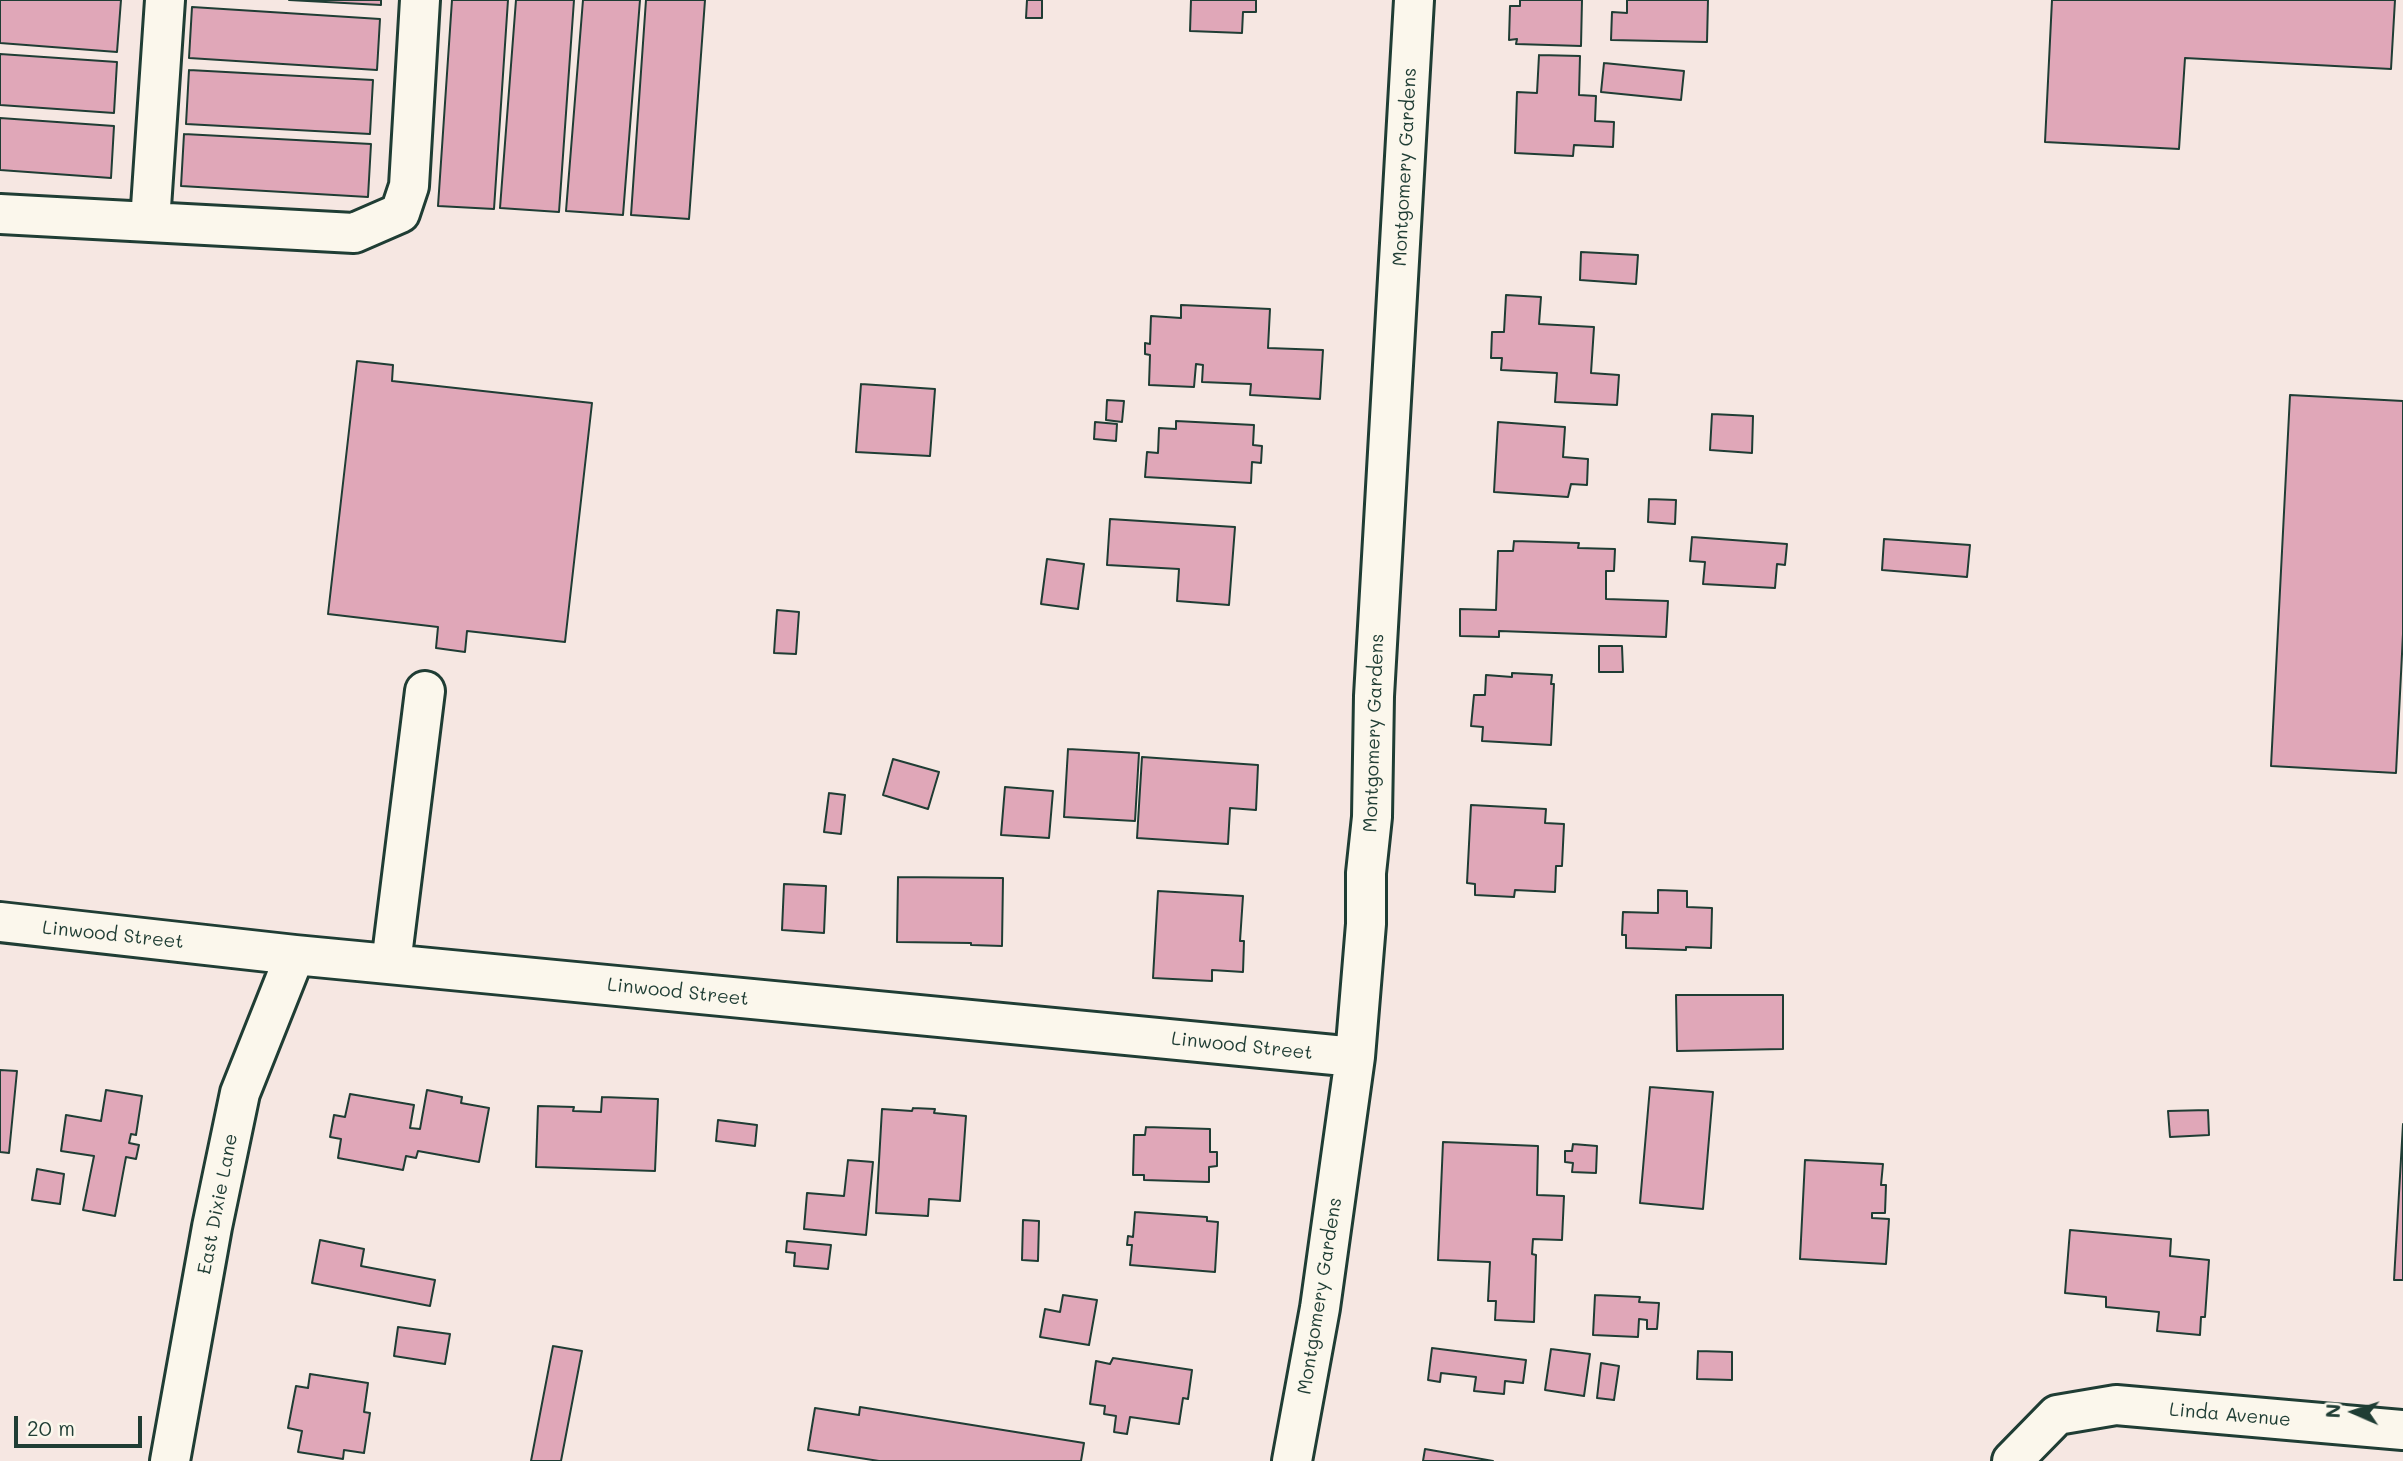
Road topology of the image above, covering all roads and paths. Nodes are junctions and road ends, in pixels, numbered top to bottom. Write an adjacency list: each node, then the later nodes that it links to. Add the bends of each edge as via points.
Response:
1 (165, 0): 5 (street)
2 (420, 0): 5 (street, via 408,186 400,213 354,233)
3 (1414, 0): 10 (street, Montgomery Gardens, via 1375,682 1372,817)
4 (0, 214): 5 (street)
5 (150, 222)
6 (425, 691): 9 (street)
7 (0, 922): 8 (street, Linwood Street)
8 (295, 955): 9 (street, Linwood Street); 12 (street, East Dixie Lane, via 240,1093)
9 (391, 964): 10 (street, Linwood Street)
10 (1355, 1057): 13 (street, Montgomery Gardens, via 1320,1308)
11 (2403, 1430): 14 (street, Linda Avenue, via 2116,1405 2057,1415)
12 (170, 1461)
13 (1292, 1461)
14 (2012, 1461)

